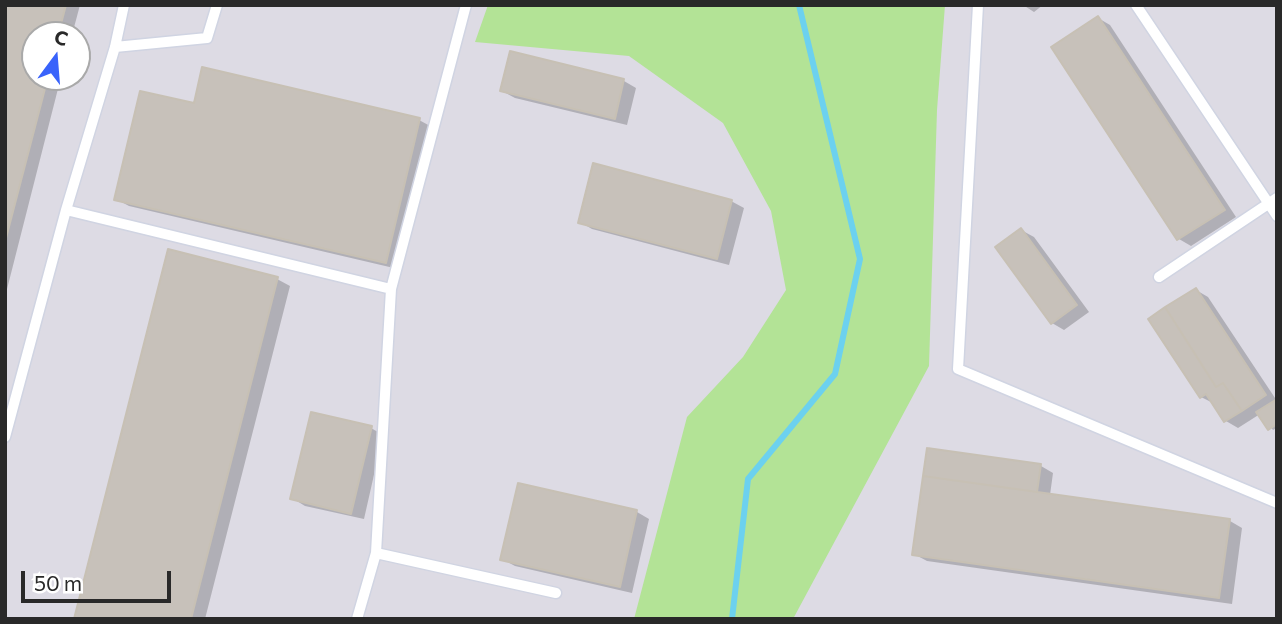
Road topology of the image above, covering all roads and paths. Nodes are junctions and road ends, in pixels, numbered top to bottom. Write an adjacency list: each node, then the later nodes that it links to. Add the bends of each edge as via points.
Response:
1 (124, 5): 6 (lane)
2 (217, 5): 6 (lane, via 206,38)
3 (467, 5): 11 (lane)
4 (978, 5): 13 (lane, via 958,369)
5 (1136, 5): 7 (lane)
6 (115, 47): 8 (lane)
7 (1273, 200): 9 (lane); 10 (lane)
8 (66, 210): 11 (lane); 12 (lane)
9 (1277, 216)
10 (1159, 276)
11 (391, 289): 14 (lane)
12 (5, 437)
13 (1277, 503)
14 (376, 553): 15 (lane); 16 (lane)
15 (556, 593)
16 (357, 619)

